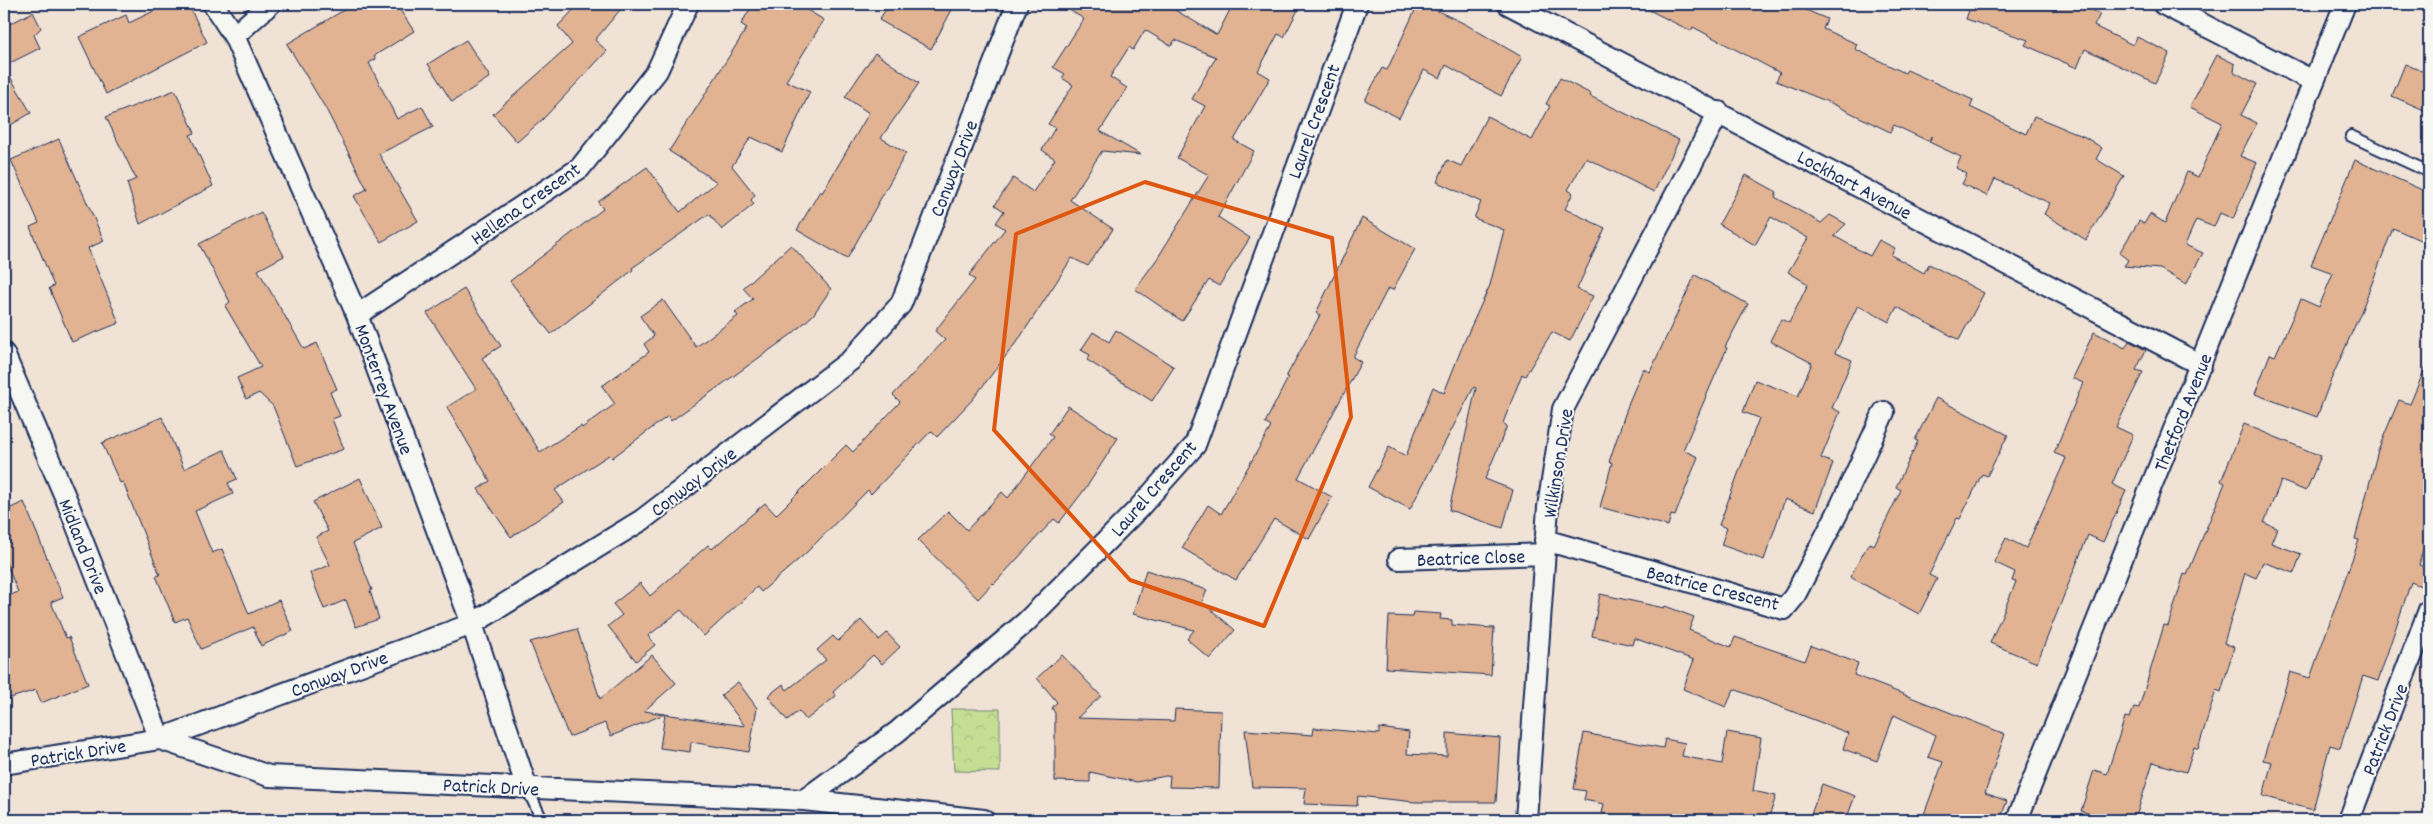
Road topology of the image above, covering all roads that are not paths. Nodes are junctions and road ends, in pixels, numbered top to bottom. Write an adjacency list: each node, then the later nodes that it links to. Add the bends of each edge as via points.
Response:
1 (213, 4): 9 (street, Monterrey Avenue)
2 (270, 4): 9 (street)
3 (688, 4): 14 (street, Hellena Crescent, via 657,71 580,168)
4 (1017, 4): 21 (street, Conway Drive, via 901,304 852,360 642,520)
5 (1357, 4): 25 (street, Laurel Crescent, via 1195,444 1138,509 1026,622 896,732)
6 (1508, 4): 11 (street, Lockhart Avenue)
7 (2163, 4): 10 (street)
8 (2345, 4): 10 (street, Thetford Avenue)
9 (234, 36): 14 (street, Monterrey Avenue)
10 (2313, 81): 16 (street, Thetford Avenue)
11 (1719, 112): 16 (street, Lockhart Avenue); 18 (street, Wilkinson Drive, via 1563,409)
12 (2351, 136): 13 (lane)
13 (2429, 172)
14 (357, 315): 21 (street, Monterrey Avenue)
15 (4, 354): 22 (street, Midland Drive, via 67,501)
16 (2201, 365): 29 (street, Thetford Avenue)
17 (1884, 412): 18 (street, Beatrice Crescent, via 1838,514 1794,597 1784,609)
18 (1545, 547): 19 (street, Beatrice Close); 28 (street, Wilkinson Drive)
19 (1398, 559)
20 (2429, 610): 30 (street, Patrick Drive)
21 (472, 624): 22 (street, Conway Drive); 24 (street, Monterrey Avenue)
22 (160, 740): 23 (street, Patrick Drive); 24 (street, Patrick Drive, via 269,776)
23 (4, 764)
24 (527, 788): 25 (street, Patrick Drive); 26 (lane)
25 (804, 800): 27 (street, Patrick Drive)
26 (542, 820)
27 (984, 820)
28 (1526, 820)
29 (2017, 820)
30 (2349, 820)

